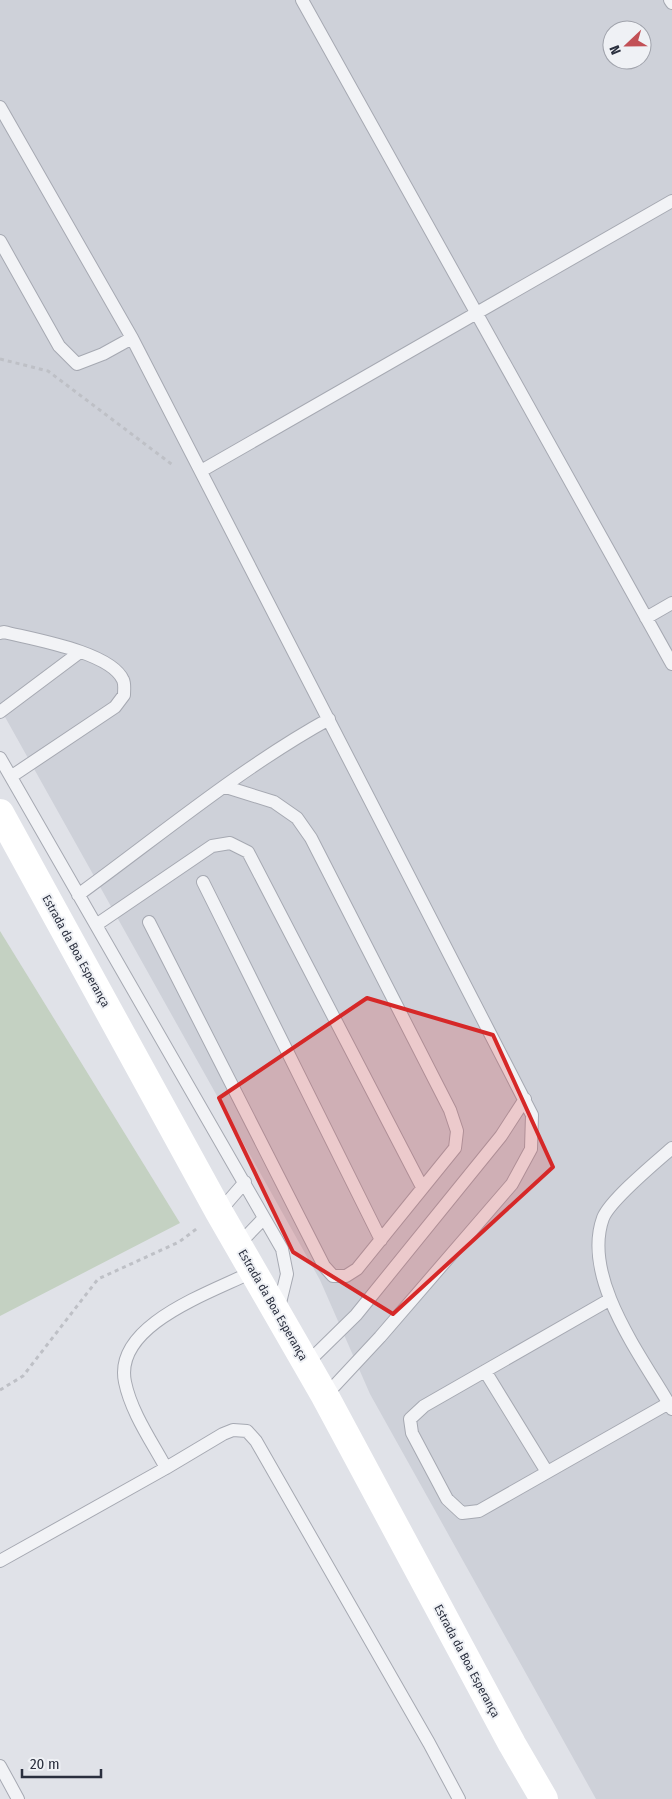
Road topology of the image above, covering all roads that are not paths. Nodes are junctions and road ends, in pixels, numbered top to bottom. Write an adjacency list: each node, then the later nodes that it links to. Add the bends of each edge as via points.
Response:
1 (302, 0): 5 (lane)
2 (0, 107): 6 (lane)
3 (672, 201): 5 (lane)
4 (0, 241): 6 (lane, via 59,346 77,364)
5 (476, 312): 7 (lane); 9 (lane)
6 (132, 338): 7 (lane)
7 (201, 471): 14 (lane)
8 (672, 604): 9 (lane)
9 (646, 618): 12 (lane)
10 (0, 633): 11 (lane)
11 (80, 652): 13 (lane); 16 (lane, via 111,665 123,680 124,695 115,707)
12 (672, 664)
13 (0, 712)
14 (329, 719): 17 (lane); 23 (lane)
15 (0, 758): 16 (lane)
16 (12, 776): 20 (lane)
17 (226, 787): 20 (lane); 26 (lane, via 274,802 297,818 311,838 450,1110 458,1131 455,1148)
18 (0, 813): 27 (main road, Estrada da Boa Esperança)
19 (203, 882): 29 (lane)
20 (78, 895): 22 (lane)
21 (149, 922): 29 (lane, via 324,1266 333,1276 346,1276 357,1269)
22 (96, 925): 25 (lane); 26 (lane, via 212,846 230,843 248,852)
23 (525, 1099): 34 (lane, via 501,1136 356,1315); 36 (lane, via 532,1115 531,1149 512,1184)
24 (672, 1148): 32 (lane, via 629,1186 603,1217 598,1247)
25 (245, 1182): 27 (lane); 28 (lane)
26 (422, 1187): 29 (lane)
27 (219, 1212): 30 (main road, Estrada da Boa Esperança)
28 (264, 1218): 30 (lane); 33 (lane, via 282,1249 288,1274)
29 (381, 1240)
30 (238, 1245): 31 (main road, Estrada da Boa Esperança)
31 (254, 1271): 33 (main road, Estrada da Boa Esperança); 38 (lane, via 157,1319 137,1338 126,1357 125,1382 136,1411)
32 (609, 1300): 35 (lane); 37 (lane)
33 (278, 1312): 34 (main road, Estrada da Boa Esperança)
34 (306, 1364): 36 (main road, Estrada da Boa Esperança)
35 (485, 1371): 39 (lane); 39 (lane, via 424,1406 410,1419 412,1433 447,1499 462,1513 479,1511)
36 (326, 1396): 44 (main road, Estrada da Boa Esperança)
37 (670, 1406): 39 (lane)
38 (166, 1468): 40 (lane); 43 (lane, via 233,1430 247,1431)
39 (547, 1472)
40 (0, 1561)
41 (0, 1766): 42 (lane)
42 (18, 1799)
43 (459, 1799)
44 (544, 1799)

